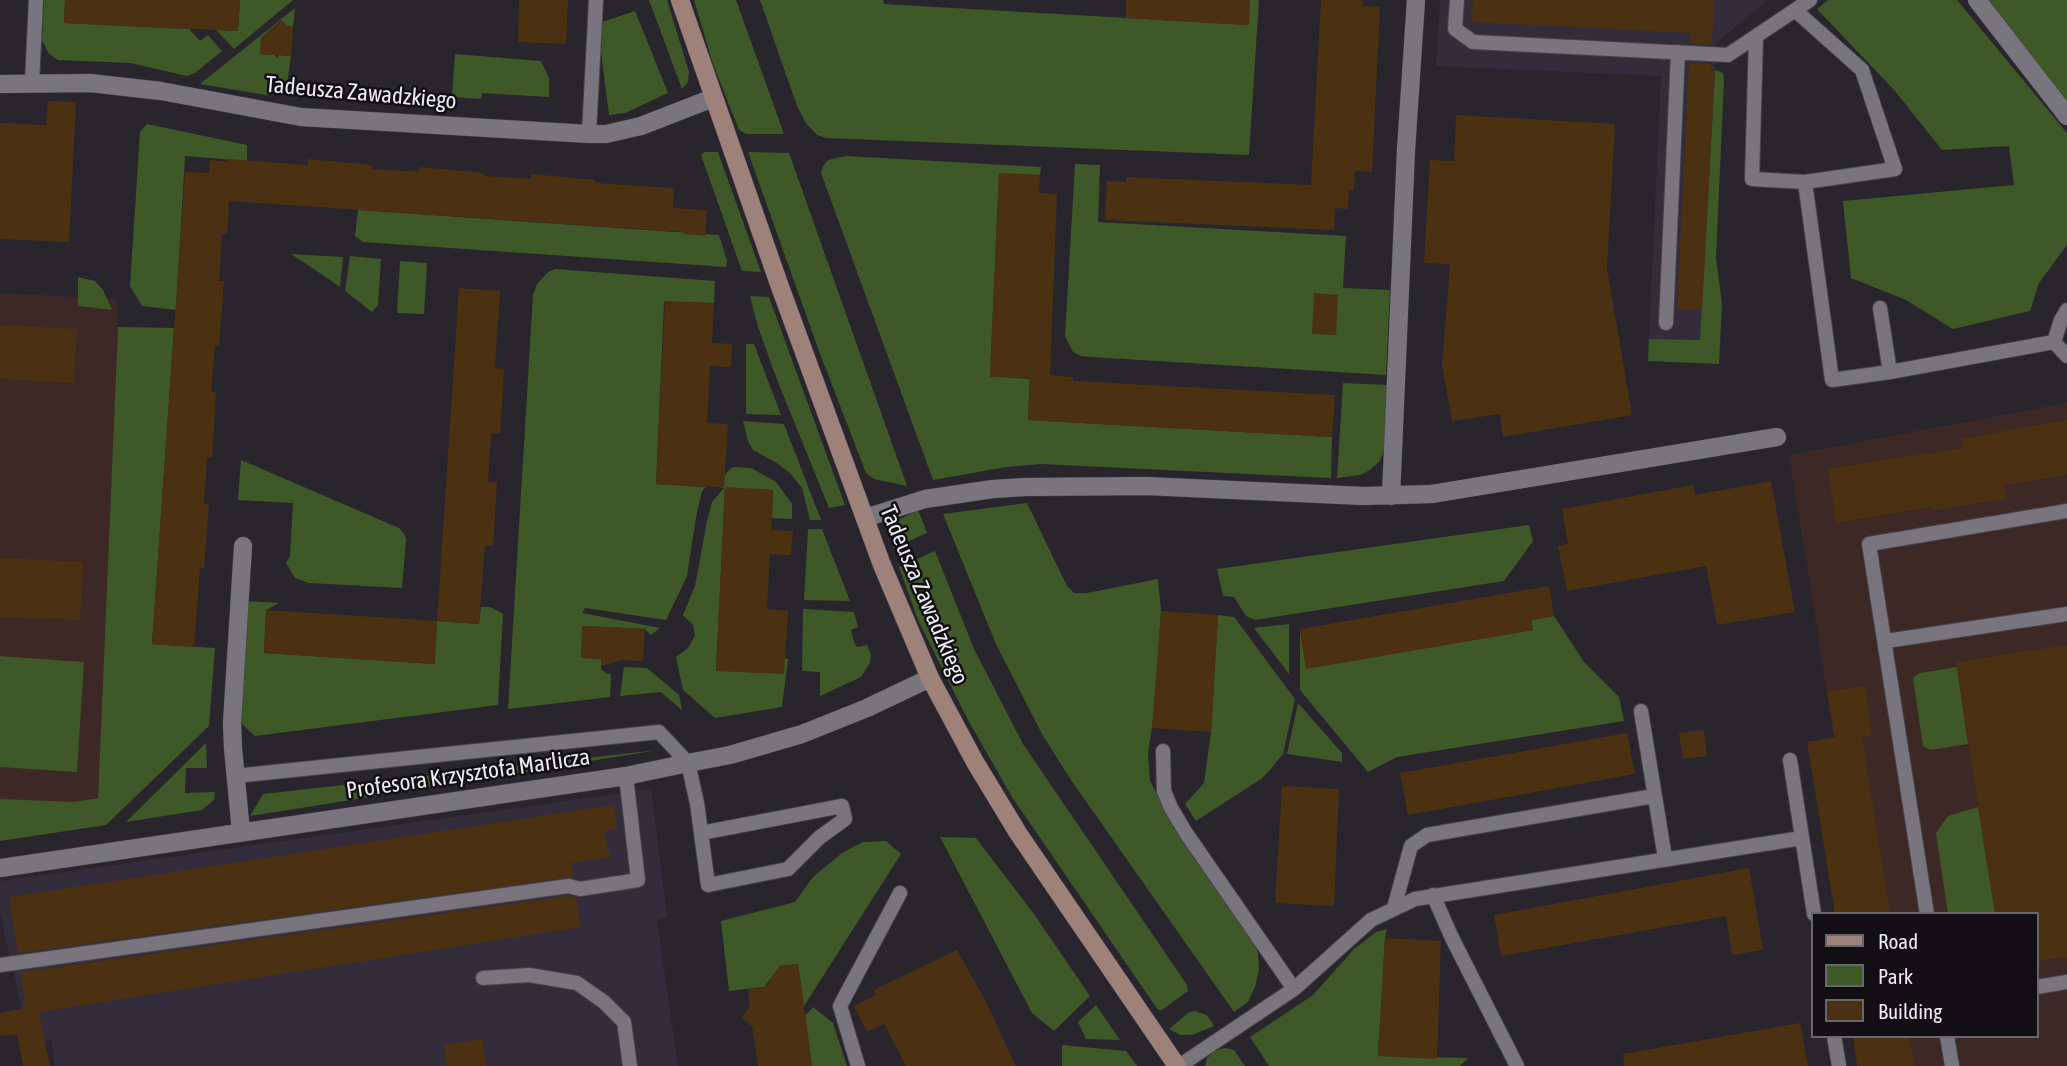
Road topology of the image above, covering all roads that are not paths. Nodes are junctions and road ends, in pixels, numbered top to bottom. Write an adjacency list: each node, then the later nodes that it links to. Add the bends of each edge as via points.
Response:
1 (36, 0): 11 (lane)
2 (596, 0): 15 (lane)
3 (680, 0): 13 (street, Tadeusza Zawadzkiego)
4 (1416, 0): 24 (street)
5 (1457, 0): 10 (lane, via 1455,29 1473,42)
6 (1810, 0): 8 (lane)
7 (1977, 0): 14 (street)
8 (1796, 11): 9 (lane); 16 (lane, via 1862,69 1895,169)
9 (1756, 37): 10 (lane, via 1728,55); 16 (lane, via 1752,180)
10 (1678, 52): 19 (lane)
11 (32, 82): 12 (street, Tadeusza Zawadzkiego); 15 (street, Tadeusza Zawadzkiego, via 161,91 301,117)
12 (0, 84)
13 (713, 98): 15 (street, Tadeusza Zawadzkiego, via 641,126); 26 (street, Tadeusza Zawadzkiego)
14 (2067, 116)
15 (589, 134)
16 (1805, 182): 22 (lane, via 1832,380)
17 (1880, 307): 22 (lane)
18 (2067, 310): 20 (lane)
19 (1666, 323)
20 (2053, 342): 21 (lane); 22 (lane)
21 (2067, 356)
22 (1890, 372)
23 (1777, 437): 24 (street, via 1444,492)
24 (1391, 496): 26 (street, via 1146,486 1025,487 925,499)
25 (2067, 511): 29 (lane, via 1869,544)
26 (865, 518): 30 (street, Tadeusza Zawadzkiego)
27 (243, 546): 35 (street, via 233,723)
28 (2067, 614): 29 (lane)
29 (1886, 641): 47 (lane)
30 (930, 678): 34 (street, Profesora Krzysztofa Marlicza, via 802,734); 57 (street, Tadeusza Zawadzkiego, via 1018,833)
31 (1640, 711): 37 (lane)
32 (1163, 751): 52 (lane, via 1164,791 1171,808)
33 (1790, 760): 40 (lane)
34 (688, 763): 35 (lane, via 659,732); 36 (street, Profesora Krzysztofa Marlicza); 39 (lane)
35 (235, 776): 38 (street)
36 (626, 776): 38 (street, Profesora Krzysztofa Marlicza); 48 (lane, via 638,880)
37 (1654, 796): 41 (lane); 45 (lane, via 1427,835 1411,846)
38 (241, 832): 42 (street, Profesora Krzysztofa Marlicza)
39 (701, 833): 39 (lane, via 708,885 788,869 845,819 842,806)
40 (1802, 838): 41 (lane); 46 (lane)
41 (1665, 858): 44 (lane)
42 (0, 868)
43 (900, 894): 56 (lane, via 839,1006)
44 (1433, 895): 45 (lane); 58 (lane)
45 (1394, 908): 52 (lane, via 1371,920)
46 (1814, 912)
47 (1927, 912)
48 (0, 965)
49 (483, 978): 55 (lane, via 529,975 577,983 624,1023)
50 (2067, 982): 51 (lane)
51 (2039, 988)
52 (1294, 989): 57 (lane)
53 (1834, 1038): 59 (lane)
54 (1947, 1038): 60 (lane)
55 (630, 1066)
56 (858, 1066)
57 (1178, 1066)
58 (1517, 1066)
59 (1839, 1066)
60 (1952, 1066)

